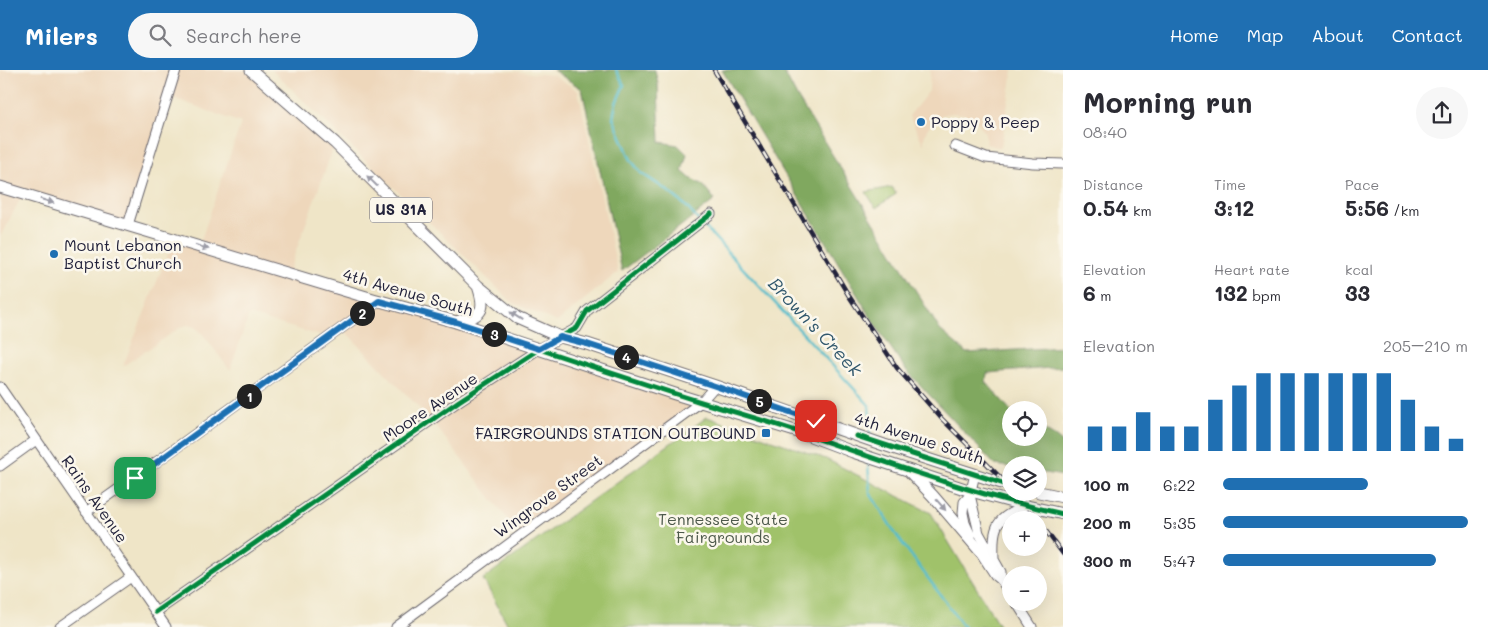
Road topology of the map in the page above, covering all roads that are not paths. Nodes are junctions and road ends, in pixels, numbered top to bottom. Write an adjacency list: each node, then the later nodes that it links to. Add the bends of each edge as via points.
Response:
1 (176, 70): 7 (street)
2 (251, 70): 8 (main road, US 31A, one-way to 2, via 335,143)
3 (955, 146): 4 (street, via 986,158)
4 (1063, 164)
5 (0, 187): 7 (main road, 4th Avenue South, one-way to 7)
6 (711, 214): 11 (street, Moore Avenue, via 587,311 577,328)
7 (128, 225): 9 (main road, 4th Avenue South, one-way to 9)
8 (478, 286): 10 (main road, via 483,306 480,312); 11 (main road, US 31A, one-way to 8, via 517,318)
9 (379, 301): 10 (main road, 4th Avenue South); 25 (street)
10 (456, 322): 12 (main road, 4th Avenue South)
11 (560, 337): 12 (street, Moore Avenue); 13 (main road, 4th Avenue South / US 31A)
12 (539, 349): 15 (main road, 4th Avenue South); 32 (street, Moore Avenue)
13 (715, 386): 15 (street, Wingrove Street); 19 (main road, 4th Avenue South / US 31A)
14 (0, 387): 16 (street, Rains Avenue)
15 (701, 402): 18 (main road, 4th Avenue South); 35 (street, Wingrove Street)
16 (36, 440): 17 (street); 25 (street, Rains Avenue)
17 (0, 466)
18 (908, 470): 21 (main road, 4th Avenue South); 27 (main road, one-way to 27)
19 (974, 474): 20 (main road, 4th Avenue South / US 31A); 21 (street)
20 (1002, 483)
21 (970, 493): 24 (main road, 4th Avenue South); 27 (street, via 964,502 963,513 967,529); 28 (street, via 979,533)
22 (1047, 494): 23 (main road)
23 (1063, 497)
24 (1027, 506): 26 (main road, 4th Avenue South); 28 (street, via 1005,515 996,526)
25 (86, 512): 29 (street, Rains Avenue)
26 (1063, 514)
27 (980, 550): 30 (street)
28 (994, 559): 30 (street, via 1001,572)
29 (131, 577): 32 (street, Rains Avenue); 33 (street)
30 (1001, 580)
31 (1022, 611): 36 (street)
32 (156, 612): 34 (street, Rains Avenue)
33 (60, 627)
34 (166, 627)
35 (396, 627)
36 (1032, 627)

